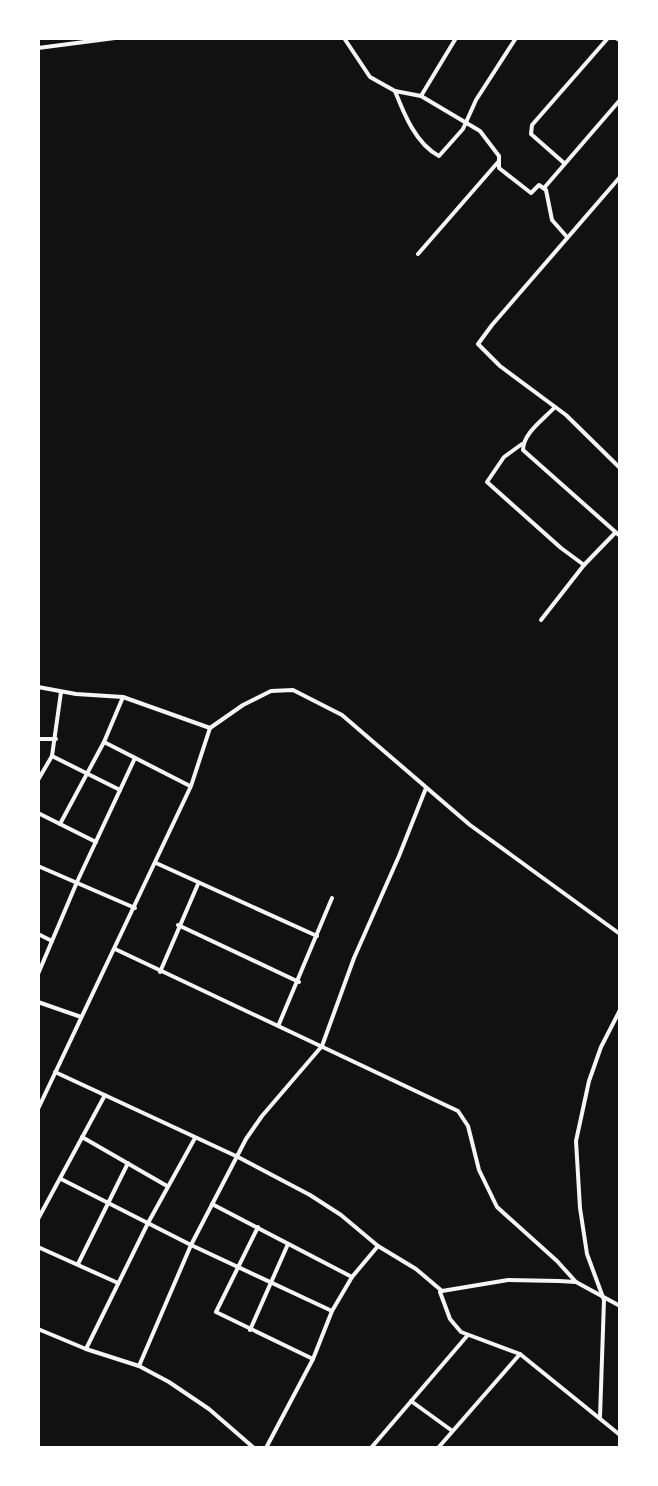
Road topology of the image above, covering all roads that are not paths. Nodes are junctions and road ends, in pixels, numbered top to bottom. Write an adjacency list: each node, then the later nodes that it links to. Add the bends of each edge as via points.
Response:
1 (115, 38): 6 (street)
2 (344, 38): 7 (street, via 370,77)
3 (456, 38): 8 (street)
4 (516, 38): 10 (street)
5 (608, 38): 12 (street, via 532,125 531,134)
6 (38, 48)
7 (395, 91): 8 (street); 10 (street, via 405,116 439,156)
8 (421, 96): 10 (street)
9 (620, 100): 12 (street)
10 (466, 123): 11 (street, via 489,140)
11 (499, 161): 14 (street, via 499,168 531,193 539,185); 16 (street)
12 (564, 163): 14 (street)
13 (620, 177): 15 (street)
14 (544, 188): 15 (street, via 552,220)
15 (568, 238): 17 (street, via 478,344)
16 (418, 254)
17 (555, 407): 18 (street); 19 (street)
18 (522, 444): 20 (street, via 526,454); 21 (street, via 504,457 487,482)
19 (620, 468)
20 (618, 534): 21 (street)
21 (584, 565): 22 (street)
22 (541, 620)
23 (38, 687): 24 (street)
24 (61, 692): 25 (street); 28 (street)
25 (123, 697): 26 (street); 29 (street)
26 (210, 728): 34 (street); 35 (street, via 261,694 293,690 347,719)
27 (38, 739): 28 (street)
28 (56, 739): 30 (street)
29 (104, 742): 31 (street); 32 (street)
30 (52, 756): 32 (street); 33 (street)
31 (135, 758): 34 (street); 36 (street)
32 (88, 773): 36 (street); 38 (street)
33 (38, 780)
34 (191, 786): 40 (street)
35 (426, 788): 48 (street); 59 (street)
36 (120, 790): 39 (street)
37 (38, 813): 38 (street)
38 (60, 824): 39 (street)
39 (96, 842): 42 (street)
40 (156, 863): 43 (street); 45 (street)
41 (38, 866): 42 (street)
42 (77, 882): 45 (street); 50 (street)
43 (198, 884): 46 (street); 49 (street)
44 (332, 898): 49 (street)
45 (135, 908): 51 (street)
46 (178, 925): 52 (street); 54 (street)
47 (38, 934): 50 (street)
48 (620, 934)
49 (317, 936): 54 (street)
50 (52, 941): 53 (street)
51 (115, 949): 52 (street); 57 (street)
52 (160, 972): 58 (street)
53 (38, 974)
54 (299, 982): 58 (street)
55 (38, 1002): 57 (street)
56 (620, 1010): 85 (street, via 601,1047 577,1129 587,1254)
57 (81, 1017): 60 (street)
58 (278, 1025): 59 (street)
59 (322, 1046): 65 (street, via 262,1116); 82 (street, via 458,1111 497,1207)
60 (55, 1072): 61 (street); 62 (street)
61 (105, 1095): 63 (street); 64 (street)
62 (38, 1109)
63 (82, 1137): 66 (street); 67 (street)
64 (195, 1138): 65 (street); 68 (street)
65 (238, 1157): 70 (street); 76 (street, via 326,1204)
66 (128, 1163): 68 (street); 69 (street)
67 (61, 1179): 69 (street); 71 (street)
68 (167, 1186): 72 (street)
69 (107, 1204): 72 (street); 78 (street)
70 (212, 1204): 73 (street); 75 (street)
71 (38, 1219)
72 (148, 1223): 75 (street); 83 (street)
73 (258, 1227): 74 (street); 79 (street)
74 (288, 1244): 80 (street); 81 (street)
75 (191, 1245): 79 (street); 94 (street)
76 (378, 1246): 80 (street); 84 (street)
77 (38, 1247): 78 (street)
78 (78, 1264): 83 (street)
79 (238, 1267): 81 (street); 89 (street, via 216,1312)
80 (352, 1277): 87 (street)
81 (272, 1282): 87 (street); 89 (street)
82 (576, 1282): 84 (street, via 508,1280); 85 (street)
83 (118, 1283): 91 (street)
84 (440, 1289): 90 (street, via 450,1319)
85 (604, 1300): 86 (street); 96 (street)
86 (620, 1306)
87 (332, 1311): 93 (street)
88 (38, 1329): 91 (street)
89 (250, 1330): 93 (street)
90 (467, 1336): 92 (street); 95 (street)
91 (86, 1349): 94 (street)
92 (520, 1354): 96 (street); 97 (street)
93 (313, 1359): 100 (street)
94 (139, 1366): 99 (street, via 191,1395)
95 (411, 1401): 97 (street); 101 (street)
96 (600, 1417): 98 (street)
97 (452, 1430): 102 (street)
98 (620, 1435)
99 (254, 1448)
100 (266, 1448)
101 (371, 1448)
102 (438, 1448)

